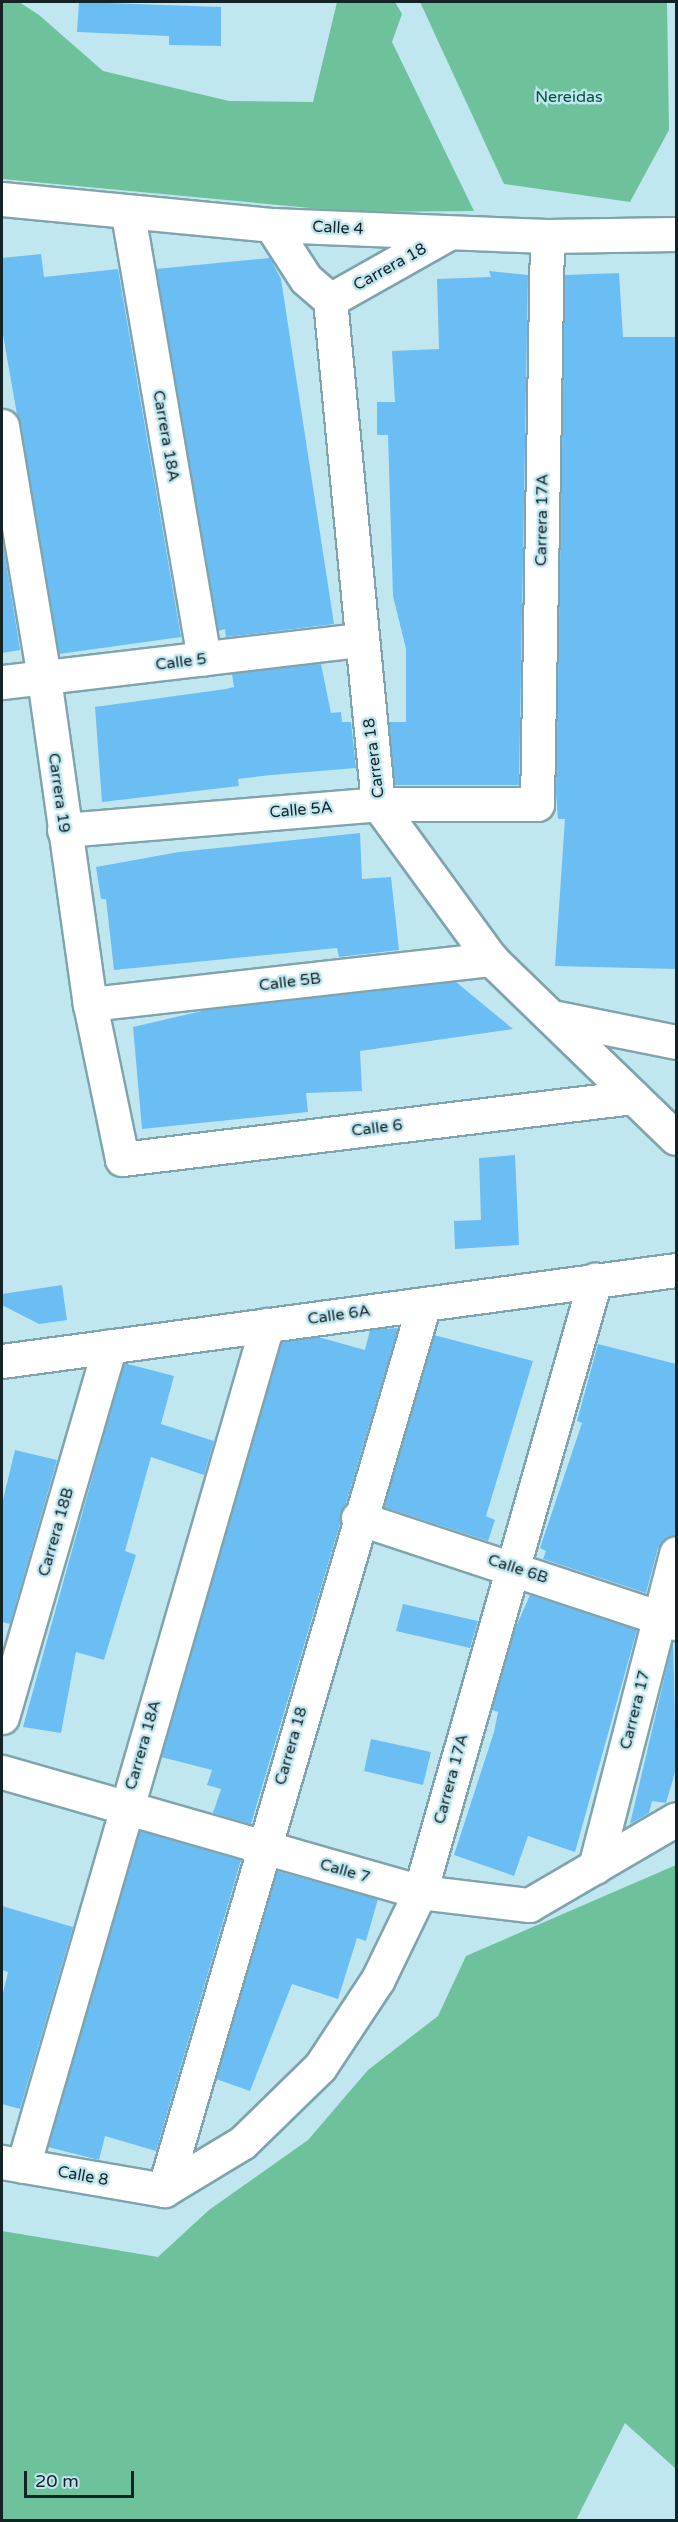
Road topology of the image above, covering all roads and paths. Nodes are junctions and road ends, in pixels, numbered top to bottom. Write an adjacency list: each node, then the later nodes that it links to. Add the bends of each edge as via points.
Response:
1 (2, 199): 2 (street, Calle 4)
2 (128, 214): 3 (street, Calle 4); 10 (street, Carrera 18A)
3 (271, 225): 4 (street, Calle 4); 7 (street, via 306,279)
4 (449, 233): 6 (street, Calle 4); 7 (street, Carrera 18)
5 (676, 234): 6 (street, Calle 4)
6 (547, 236): 14 (street, Carrera 17A)
7 (330, 300): 9 (street, Carrera 18)
8 (2, 426): 11 (street, Carrera 19)
9 (361, 640): 10 (street, Calle 5); 13 (street, Carrera 18)
10 (204, 659): 11 (street, Calle 5)
11 (44, 678): 12 (street, Calle 5); 15 (street, Carrera 19)
12 (2, 682)
13 (378, 804): 14 (street, Calle 5A); 15 (street, Calle 5A); 16 (street, Carrera 18)
14 (537, 804)
15 (64, 830): 17 (street, Carrera 19)
16 (491, 959): 17 (street, Calle 5B); 18 (street, Carrera 18)
17 (90, 1005): 22 (street, Carrera 19)
18 (558, 1018): 19 (street); 20 (street, Carrera 18)
19 (676, 1042)
20 (633, 1097): 21 (street, Carrera 18); 22 (street, Calle 6)
21 (676, 1138)
22 (122, 1159)
23 (676, 1270): 24 (street, Calle 6A)
24 (595, 1280): 25 (street, Calle 6A); 31 (street, Carrera 17A)
25 (424, 1304): 26 (street, Calle 6A); 29 (street, Carrera 18)
26 (267, 1325): 27 (street, Calle 6A); 35 (street, Carrera 18A)
27 (110, 1346): 28 (street, Calle 6A); 33 (street, Carrera 18B)
28 (6, 1355)
29 (358, 1518): 31 (street, Calle 6B); 37 (street, Carrera 18)
30 (676, 1553): 32 (street, Carrera 17)
31 (510, 1566): 32 (street, Calle 6B); 39 (street, Carrera 17A)
32 (668, 1620): 38 (street, Carrera 17)
33 (2, 1717)
34 (2, 1772): 35 (street, Calle 7)
35 (125, 1808): 37 (street, Calle 7); 40 (street, Carrera 18A)
36 (676, 1819): 38 (street, Calle 7)
37 (262, 1847): 39 (street, Calle 7); 41 (street, Carrera 18)
38 (595, 1867): 39 (street, Calle 7, via 529,1905)
39 (420, 1892): 41 (street, Carrera 17A, via 378,1978 320,2067 242,2143)
40 (12, 2164): 41 (street, Calle 8)
41 (164, 2190)

